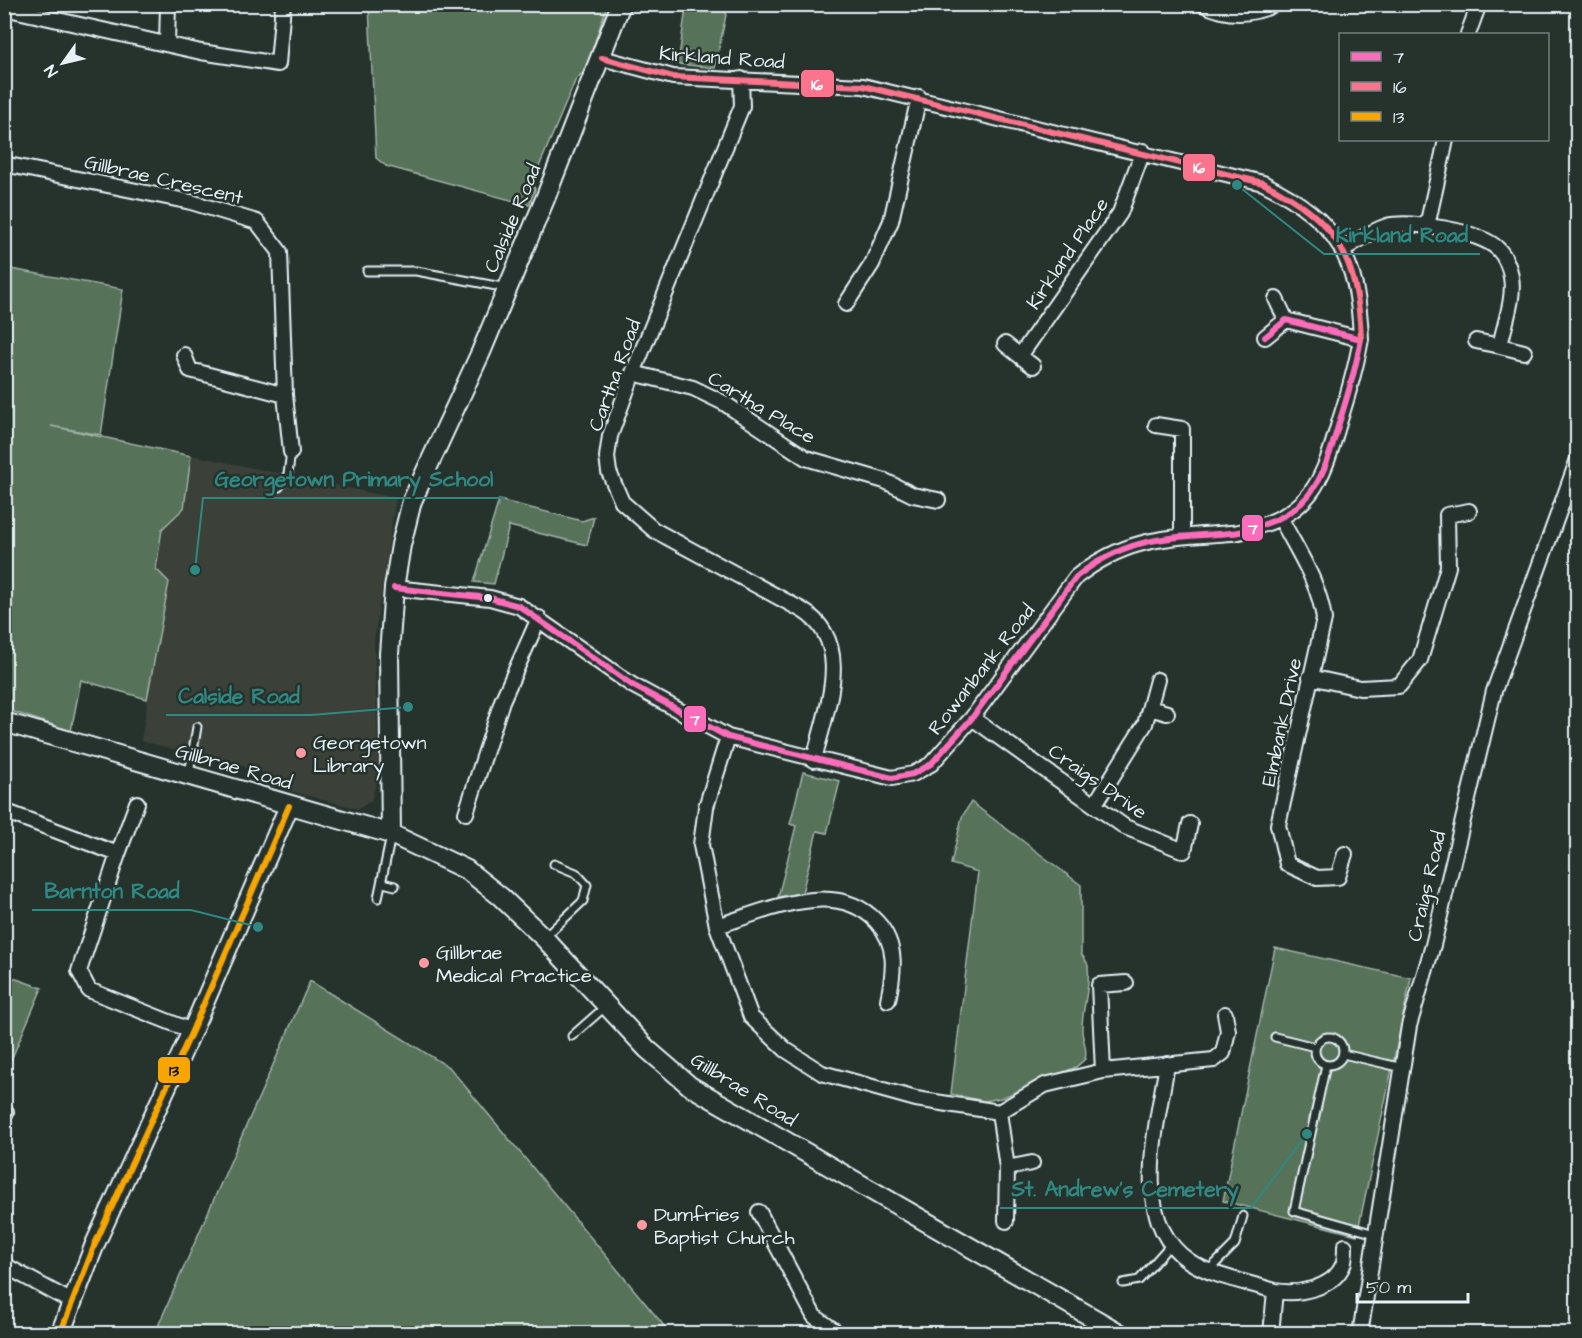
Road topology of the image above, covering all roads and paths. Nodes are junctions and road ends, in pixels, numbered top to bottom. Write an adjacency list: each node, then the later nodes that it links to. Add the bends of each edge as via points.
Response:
1 (168, 4): 9 (street)
2 (283, 4): 9 (street, via 278,64)
3 (621, 4): 10 (street, Calside Road)
4 (1203, 4): 5 (street, via 1221,12 1243,14)
5 (1275, 4)
6 (1479, 4): 8 (street)
7 (12, 8): 9 (street)
8 (1468, 33)
9 (166, 44)
10 (602, 58): 11 (street, Kirkland Road, via 673,77); 19 (street, Calside Road)
11 (741, 79): 12 (street, Kirkland Road, via 863,86); 32 (street, Cartha Road, via 742,106)
12 (919, 98): 14 (street, Kirkland Road); 21 (street, via 891,221 872,264)
13 (1446, 141): 16 (street)
14 (1143, 151): 17 (street, Kirkland Road, via 1271,186 1304,206); 30 (street, Kirkland Place, via 1120,213)
15 (4, 164): 33 (street, Gillbrae Crescent, via 191,202 257,222 280,252)
16 (1427, 226): 17 (street, via 1387,226); 27 (street, via 1486,240 1506,262 1512,278)
17 (1342, 250): 24 (street, Kirkland Road, via 1356,282)
18 (367, 271): 19 (lane, via 416,271)
19 (508, 288): 42 (street, Calside Road, via 412,501)
20 (1276, 299): 22 (street)
21 (846, 303)
22 (1286, 320): 23 (street); 24 (street)
23 (1265, 337)
24 (1361, 339): 40 (street, Rowanbank Road, via 1327,463 1305,501)
25 (1476, 341): 27 (street)
26 (1005, 344): 30 (street)
27 (1500, 346): 28 (street)
28 (1524, 352)
29 (184, 355): 33 (street, via 190,370)
30 (1020, 356): 31 (street)
31 (1033, 366)
32 (633, 373): 38 (street, Cartha Place, via 693,388 724,403 806,458); 52 (street, Cartha Road, via 610,436 607,458 622,502 654,530 802,610 826,632 835,667)
33 (285, 395): 35 (street, Gillbrae Crescent)
34 (1156, 425): 41 (street, via 1182,429)
35 (291, 452): 37 (lane, via 288,474)
36 (1578, 459): 80 (street, Craigs Road, via 1494,691 1433,945 1409,1026)
37 (279, 487)
38 (938, 500)
39 (1469, 512): 44 (street, via 1447,515 1448,567 1420,660 1399,686 1360,688)
40 (1281, 519): 41 (street, Rowanbank Road, via 1234,533); 44 (street, Elmbank Drive, via 1321,599 1324,619)
41 (1182, 536): 48 (street, Rowanbank Road, via 1123,547 1076,577)
42 (394, 588): 43 (street, Rowanbank Road, via 490,598 519,606); 60 (street, Calside Road, via 389,654)
43 (539, 618): 51 (street, Rowanbank Road, via 632,686); 58 (street, via 502,700)
44 (1310, 677): 62 (street, Elmbank Drive, via 1278,825 1287,864 1317,878 1338,877)
45 (1158, 680): 46 (street)
46 (1150, 708): 47 (street); 55 (street, via 1145,724)
47 (1167, 713)
48 (972, 718): 52 (street, Rowanbank Road, via 931,764 913,774 892,778); 55 (street, Craigs Drive)
49 (4, 722): 53 (street, Gillbrae Road)
50 (197, 727): 53 (lane)
51 (728, 737): 52 (street, Rowanbank Road); 67 (street, via 706,807 701,845)
52 (814, 760)
53 (189, 776): 56 (street, Gillbrae Road)
54 (137, 803): 61 (street)
55 (1095, 804): 59 (street, Craigs Drive, via 1125,827 1184,851)
56 (289, 806): 60 (street, Gillbrae Road); 73 (street)
57 (4, 811): 61 (street)
58 (466, 813)
59 (1190, 824)
60 (391, 834): 64 (lane); 68 (street, Gillbrae Road, via 467,870)
61 (118, 854): 73 (street, via 78,971 89,990)
62 (1345, 854)
63 (554, 864): 68 (lane, via 576,873 587,885 583,901)
64 (383, 883): 65 (lane); 66 (lane)
65 (395, 886)
66 (378, 898)
67 (717, 926): 70 (street, via 780,906 839,900 853,904 881,926 891,947 895,970); 82 (street, via 752,1017 786,1050 822,1073 916,1100)
68 (544, 938): 71 (street, Gillbrae Road)
69 (1126, 983): 81 (street, via 1099,985)
70 (888, 1000)
71 (607, 1005): 74 (lane); 98 (street, Gillbrae Road, via 647,1049 690,1086)
72 (1225, 1014): 78 (street, via 1228,1031 1223,1053 1214,1060)
73 (192, 1031): 95 (street)
74 (572, 1036)
75 (1275, 1037): 76 (lane)
76 (1315, 1047): 77 (lane, via 1320,1039 1329,1036 1341,1044); 79 (lane, via 1318,1060)
77 (1343, 1054): 79 (lane, via 1338,1061); 80 (lane)
78 (1167, 1064): 81 (street); 89 (street, via 1150,1182 1159,1222)
79 (1326, 1065): 88 (lane, via 1294,1211)
80 (1403, 1068): 88 (street, Craigs Road)
81 (1103, 1071): 82 (street, via 1044,1086)
82 (999, 1112): 84 (street)
83 (1032, 1163): 84 (street)
84 (1007, 1168): 87 (street)
85 (759, 1212): 97 (street, via 814,1316)
86 (1243, 1216): 92 (lane, via 1235,1244)
87 (1006, 1221)
88 (1375, 1234): 100 (street, Craigs Road)
89 (1171, 1244): 92 (street, via 1190,1261); 93 (lane, via 1139,1281)
90 (1345, 1246): 94 (street, via 1344,1264 1336,1277 1292,1295)
91 (4, 1265): 95 (street)
92 (1209, 1269): 94 (street)
93 (1123, 1282)
94 (1275, 1291): 99 (street)
95 (72, 1302): 96 (street)
96 (60, 1334)
97 (839, 1334)
98 (1121, 1334)
99 (1271, 1334)
100 (1360, 1334)

